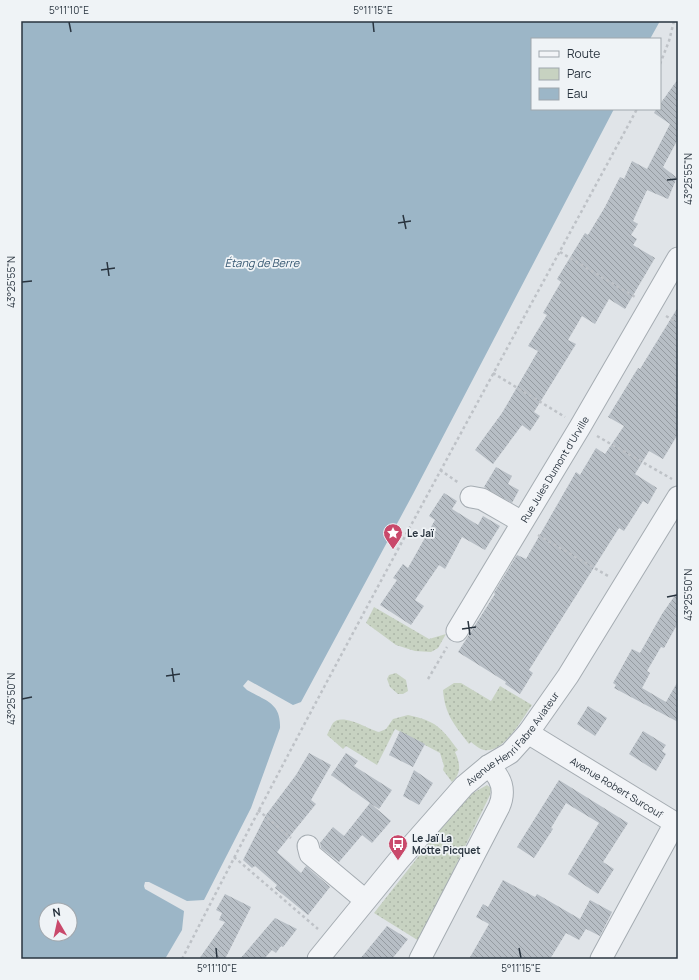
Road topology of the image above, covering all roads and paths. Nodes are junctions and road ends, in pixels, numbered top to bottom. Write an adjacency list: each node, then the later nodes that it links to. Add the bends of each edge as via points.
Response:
1 (674, 21): 2 (path)
2 (661, 61)
3 (636, 110): 4 (path)
4 (560, 252): 6 (path); 8 (path)
5 (678, 258): 6 (street, Rue Jules Dumont d'Urville)
6 (650, 306): 7 (path); 9 (street, Rue Jules Dumont d'Urville)
7 (678, 323)
8 (493, 373): 9 (path); 19 (path)
9 (580, 427): 10 (path); 13 (street, Rue Jules Dumont d'Urville)
10 (678, 482)
11 (471, 497): 13 (street, via 482,499)
12 (678, 497): 14 (street, Avenue Henri Fabre Aviateur)
13 (522, 522): 14 (path, via 526,528); 15 (street, Rue Jules Dumont d'Urville)
14 (624, 585): 17 (street, Avenue Henri Fabre Aviateur, via 568,676)
15 (457, 632): 16 (path)
16 (428, 679)
17 (528, 733): 18 (street, Avenue Henri Fabre Aviateur, via 510,753); 27 (street, Avenue Robert Surcouf, via 675,823)
18 (488, 766): 22 (street, Avenue Henri Fabre Aviateur, via 464,786); 26 (street, via 497,773 503,797)
19 (258, 810): 20 (path); 21 (path)
20 (309, 850): 22 (street)
21 (234, 857): 23 (path); 24 (path)
22 (366, 900): 23 (street, Avenue Henri Fabre Aviateur)
23 (332, 941): 25 (street, Avenue Henri Fabre Aviateur)
24 (182, 959)
25 (318, 959)
26 (420, 959)
27 (601, 959)

